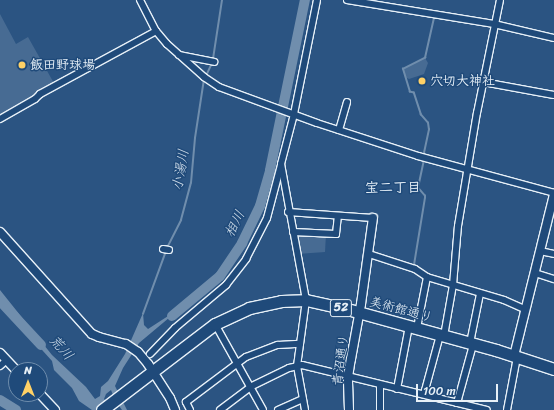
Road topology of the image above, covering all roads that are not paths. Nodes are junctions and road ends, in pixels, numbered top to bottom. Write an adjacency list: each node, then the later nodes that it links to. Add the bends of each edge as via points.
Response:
1 (140, 0): 6 (street)
2 (317, 0): 13 (street)
3 (347, 0): 5 (street)
4 (500, 0): 5 (street)
5 (494, 24): 7 (street); 10 (street)
6 (156, 31): 8 (street); 14 (street, via 40,94)
7 (554, 38)
8 (179, 55): 9 (street); 13 (street, via 206,78 233,93)
9 (212, 62)
10 (483, 82): 11 (street); 17 (street)
11 (554, 95)
12 (348, 102): 15 (street)
13 (294, 114): 15 (street); 16 (street)
14 (0, 119)
15 (339, 130): 17 (street)
16 (281, 164): 19 (street); 41 (street, via 267,218 246,259 226,285 190,314)
17 (468, 171): 18 (street); 30 (street, via 458,226)
18 (554, 193): 24 (street)
19 (288, 212): 20 (street); 23 (street)
20 (338, 216): 21 (street); 23 (street, via 336,234)
21 (373, 218): 25 (street, 青沼通り)
22 (0, 232): 48 (street, via 92,334 126,344 138,352)
23 (293, 232): 32 (street)
24 (540, 251): 26 (street); 27 (street)
25 (369, 254): 28 (street, via 415,268); 34 (street, 青沼通り)
26 (554, 254)
27 (535, 273): 29 (street); 33 (street)
28 (427, 277): 30 (street); 36 (street)
29 (554, 278)
30 (453, 285): 31 (street); 37 (street)
31 (480, 294): 33 (street, via 504,300); 39 (street)
32 (306, 300): 34 (highway, 美術館通り / 52); 35 (highway, 美術館通り / 52, via 265,303); 38 (street)
33 (526, 310): 42 (street)
34 (360, 313): 36 (highway, 美術館通り / 52); 49 (street, 青沼通り)
35 (216, 324): 44 (street); 48 (highway, 美術館通り / 52)
36 (413, 327): 37 (highway, 美術館通り / 52); 52 (street)
37 (442, 336): 39 (highway, 美術館通り / 52); 53 (street)
38 (300, 344): 44 (street, via 278,345); 46 (street)
39 (471, 344): 42 (highway, 美術館通り / 52); 56 (street)
40 (0, 353): 43 (street)
41 (150, 354)
42 (516, 356): 47 (highway, 美術館通り / 52); 68 (street)
43 (7, 360): 45 (street)
44 (237, 363): 51 (street); 60 (street, via 186,402)
45 (0, 366)
46 (296, 366): 49 (street, via 313,367); 51 (street); 54 (street)
47 (554, 369)
48 (152, 371): 58 (highway, 美術館通り / 52); 59 (street)
49 (348, 377): 50 (street); 65 (street, 青沼通り)
50 (380, 385): 52 (street); 66 (street)
51 (250, 388): 61 (street); 62 (street)
52 (397, 389): 53 (street)
53 (424, 394): 56 (street)
54 (303, 399): 63 (street); 64 (street)
55 (48, 402): 57 (street)
56 (457, 403): 67 (street)
57 (55, 410)
58 (102, 410)
59 (175, 410)
60 (190, 410)
61 (220, 410)
62 (262, 410)
63 (278, 410)
64 (305, 410)
65 (349, 410)
66 (380, 410)
67 (487, 410)
68 (507, 410)

